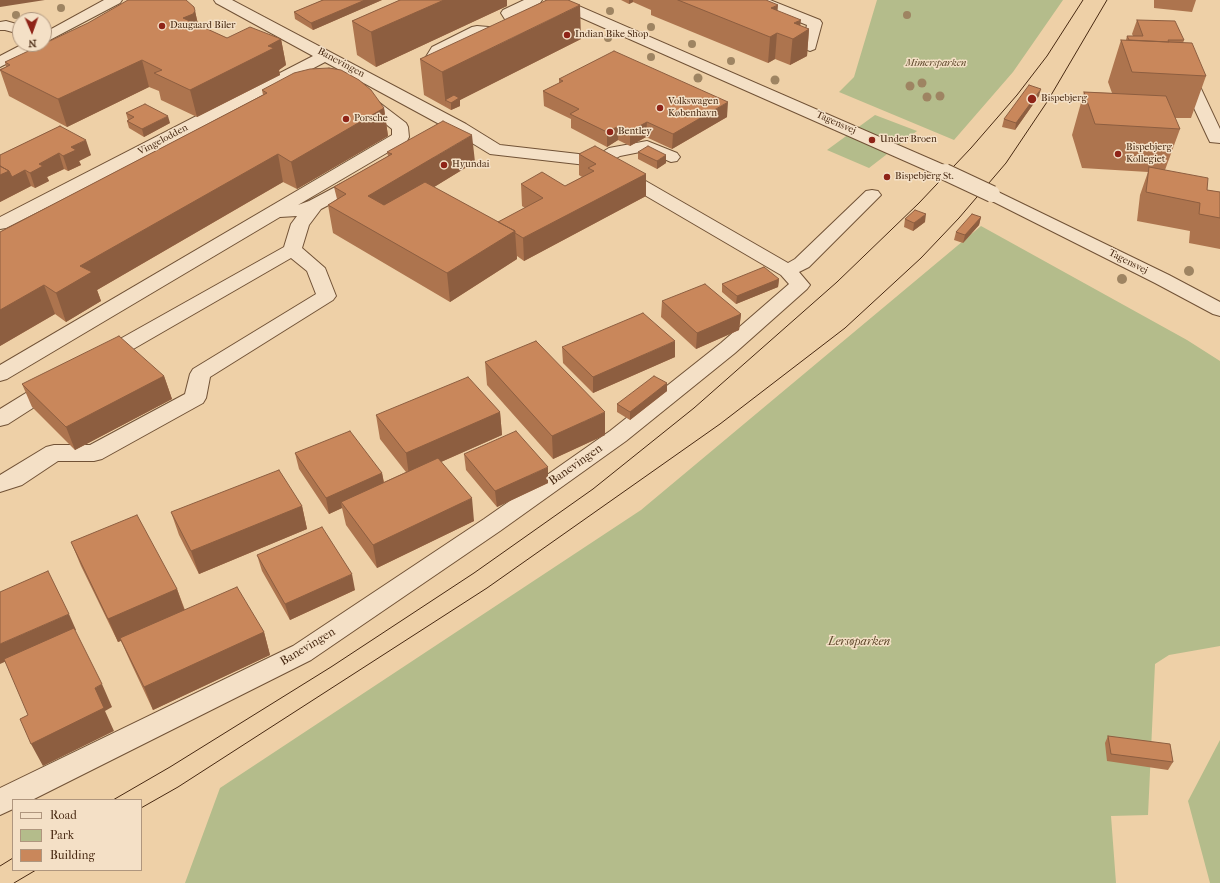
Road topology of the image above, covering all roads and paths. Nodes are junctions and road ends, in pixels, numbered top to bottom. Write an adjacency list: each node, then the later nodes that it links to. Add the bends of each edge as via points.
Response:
1 (115, 0): 8 (street)
2 (221, 0): 13 (street, Banevingen)
3 (535, 0): 9 (street, via 508,13 526,37)
4 (553, 0): 30 (street, Tagensvej, bridge, via 917,159 1065,230)
5 (757, 0): 10 (street, via 815,23)
6 (0, 26): 7 (street)
7 (12, 28)
8 (52, 35)
9 (518, 41): 11 (street); 15 (street, via 500,32 478,30 437,50 432,60 445,66)
10 (810, 46)
11 (504, 48)
12 (19, 52): 14 (street)
13 (326, 55): 18 (street, Banevingen); 27 (street, Vingelodden)
14 (0, 62)
15 (463, 67)
16 (1188, 78): 19 (street)
17 (348, 89): 26 (street, via 400,127 401,137)
18 (460, 128): 20 (street); 22 (street, Banevingen, via 496,150)
19 (1218, 138)
20 (440, 139)
21 (671, 157): 22 (street, via 647,146 614,152)
22 (599, 161): 29 (street, Banevingen)
23 (377, 172): 25 (street)
24 (872, 195): 29 (street, via 802,263)
25 (315, 205): 26 (street, via 296,211); 28 (street, via 300,224)
26 (276, 212): 31 (street)
27 (0, 224)
28 (292, 250): 32 (street); 33 (street, via 316,268 326,296 200,374 195,398 94,453 54,453 14,479)
29 (788, 271): 34 (street, Banevingen, via 800,285 728,348 618,436 488,528 302,653)
30 (1220, 310)
31 (0, 374)
32 (0, 418)
33 (0, 484)
34 (0, 802)

